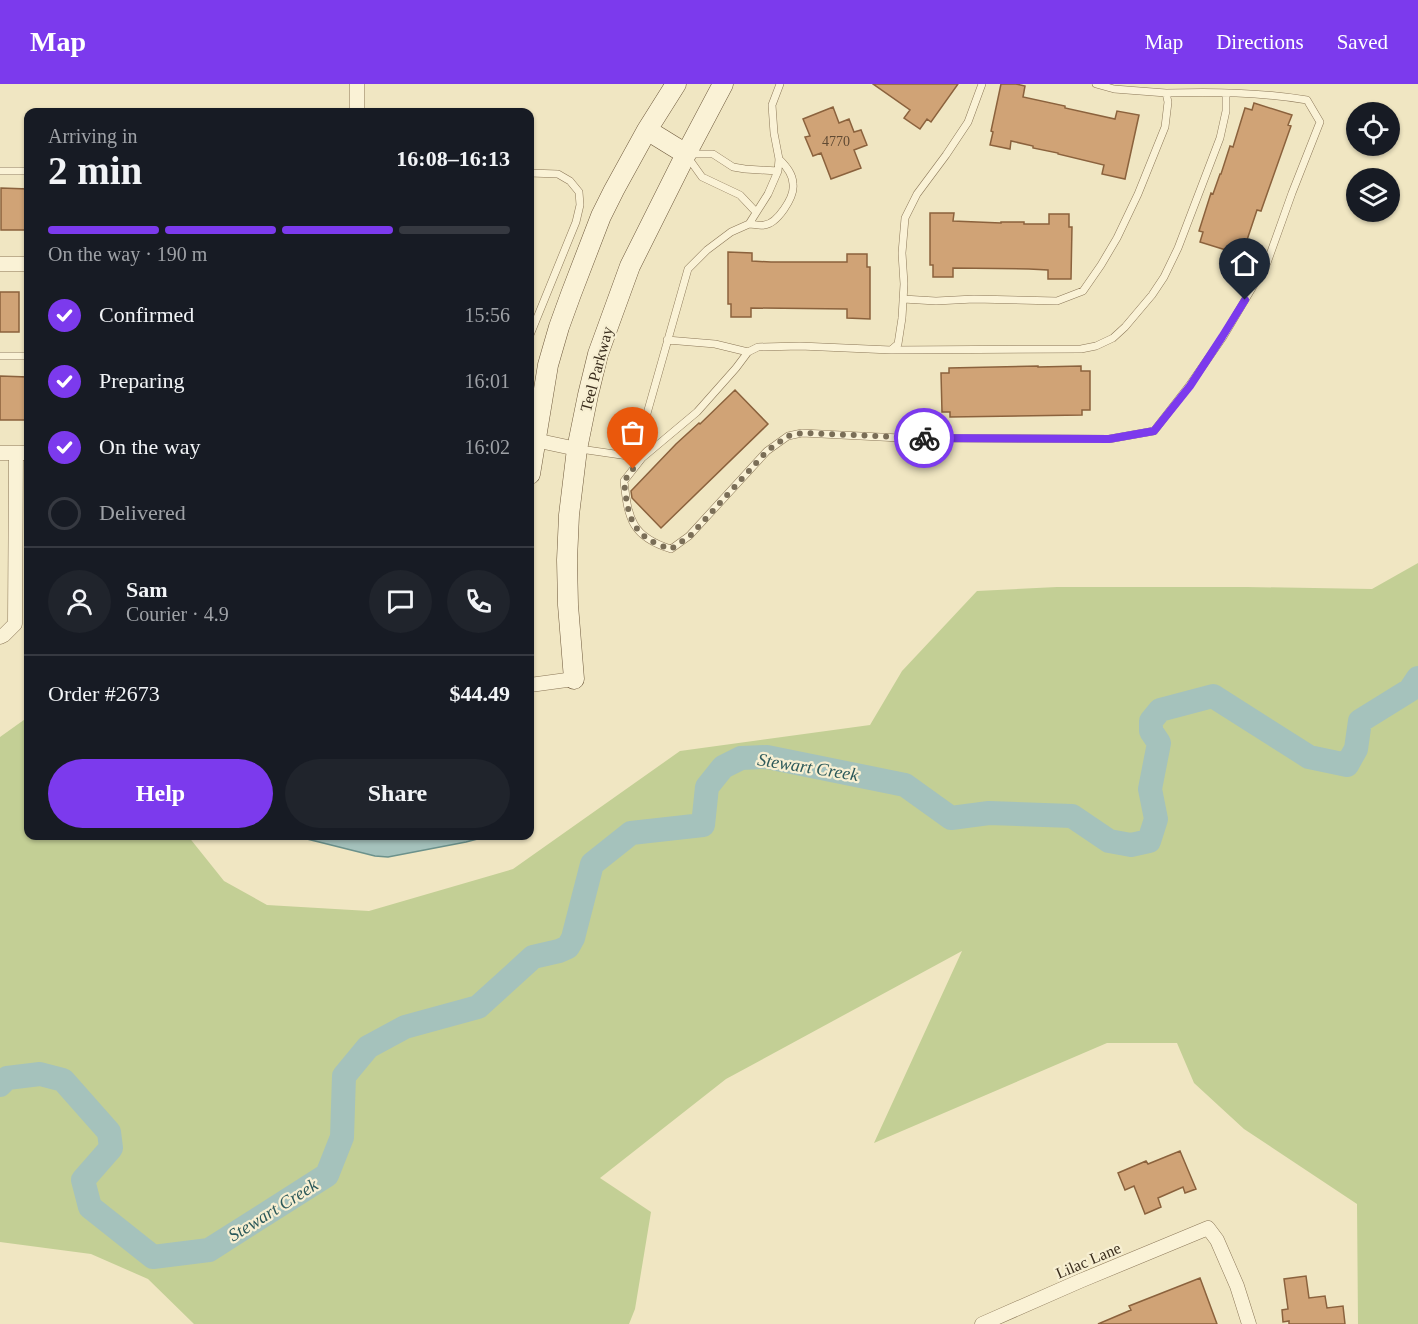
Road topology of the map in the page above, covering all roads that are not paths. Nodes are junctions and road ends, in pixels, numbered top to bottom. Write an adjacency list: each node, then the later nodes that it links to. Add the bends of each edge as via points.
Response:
1 (357, 84): 9 (street)
2 (676, 84): 10 (street)
3 (723, 84): 11 (street, Teel Parkway)
4 (780, 84): 12 (lane, via 772,105)
5 (982, 84): 21 (lane, via 968,122 917,194 905,218)
6 (1096, 84): 7 (lane)
7 (1166, 93): 8 (lane); 21 (lane, via 1165,126 1138,194 1117,238 1083,291 1057,301)
8 (1226, 93): 24 (lane, via 1220,138 1178,248 1152,295 1113,338 1081,349); 33 (lane, via 1307,100 1320,122 1267,263 1190,386 1154,431 1109,439 900,438 802,433 788,436 767,451 690,536 671,549 654,544 640,533 627,508 624,481)
9 (357, 108)
10 (647, 130): 11 (street); 28 (street, via 602,216 559,327)
11 (686, 154): 15 (lane, via 713,154 733,166); 17 (lane, via 702,177 740,195); 30 (street, Teel Parkway, via 614,307 598,354)
12 (779, 159): 15 (lane); 18 (lane, via 794,185 788,205 765,225)
13 (0, 171): 14 (lane)
14 (24, 171)
15 (778, 171): 17 (lane)
16 (534, 173): 22 (lane, via 558,174 570,181 579,192 580,205)
17 (756, 212): 18 (lane)
18 (749, 224): 23 (lane, via 731,232 688,269)
19 (0, 264): 20 (street)
20 (24, 264)
21 (903, 299): 24 (lane, via 898,344)
22 (534, 325)
23 (667, 340): 25 (lane, via 716,344); 33 (lane, via 646,417)
24 (891, 350): 25 (lane, via 800,346 758,347)
25 (748, 352): 33 (lane, via 697,412)
26 (0, 356): 27 (lane)
27 (24, 356)
28 (534, 431)
29 (534, 440): 30 (street)
30 (577, 449): 33 (lane); 35 (street, Teel Parkway, via 567,560)
31 (0, 453): 32 (street)
32 (22, 453): 34 (street, via 15,624)
33 (642, 458)
34 (0, 637)
35 (574, 679): 36 (street)
36 (534, 684)
37 (982, 1324): 38 (street, Lilac Lane, via 1208,1228 1237,1286)
38 (1249, 1324)

